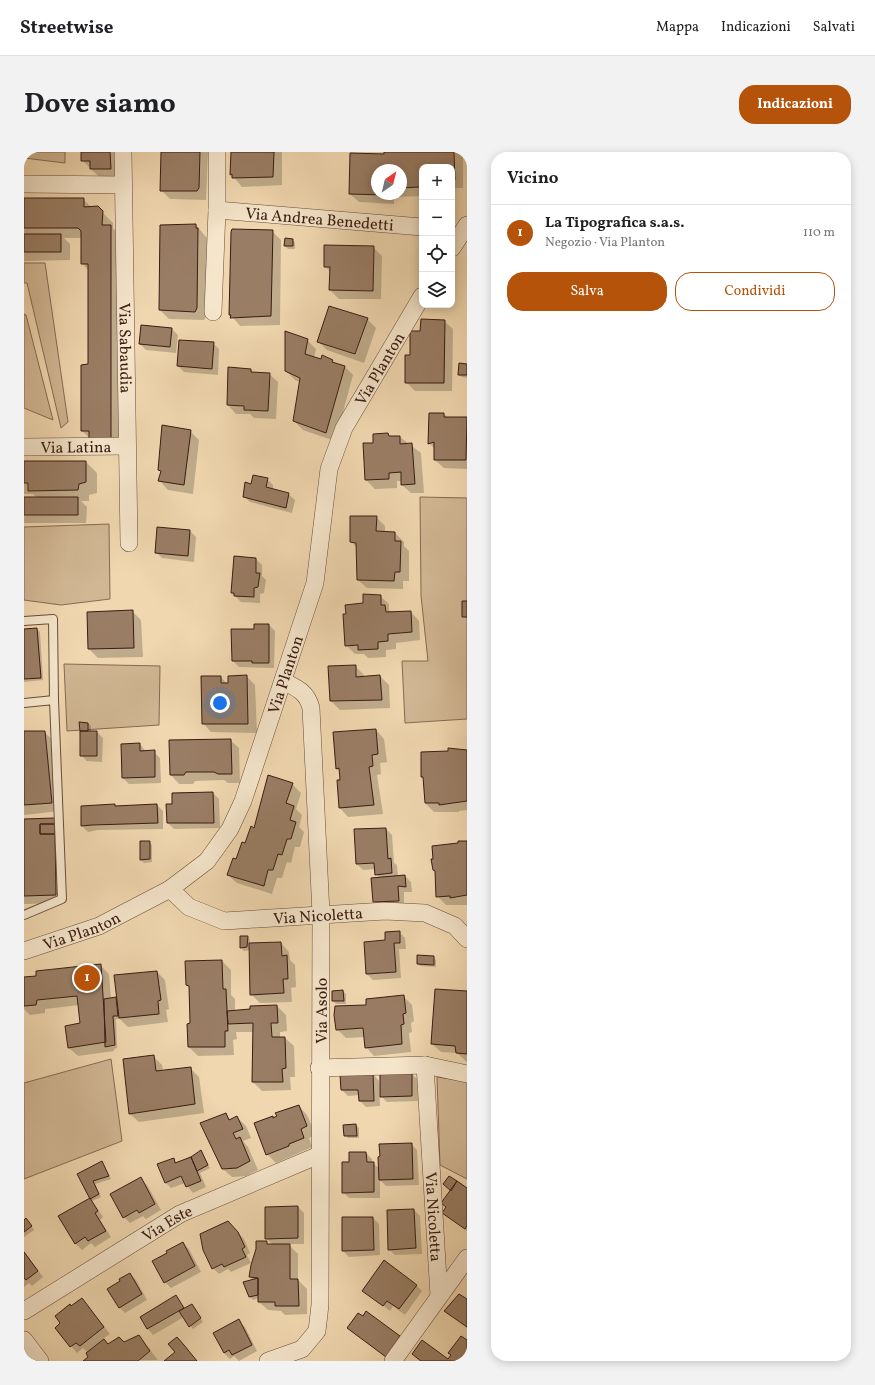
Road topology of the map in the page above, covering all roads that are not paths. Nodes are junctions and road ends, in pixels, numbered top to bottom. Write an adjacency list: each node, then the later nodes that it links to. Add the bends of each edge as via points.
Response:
1 (123, 152): 4 (street, Via Sabaudia)
2 (217, 152): 5 (street)
3 (24, 184): 4 (street)
4 (123, 185): 11 (street, Via Sabaudia)
5 (216, 210): 6 (street, Via Andrea Benedetti); 10 (street)
6 (419, 227)
7 (462, 228): 8 (street)
8 (455, 242)
9 (419, 301): 15 (street, Via Planton, via 344,428 330,469 315,582)
10 (213, 312)
11 (127, 446): 12 (street, Via Latina); 13 (street, Via Sabaudia)
12 (24, 447)
13 (128, 543)
14 (24, 621): 16 (lane, via 53,619)
15 (283, 681): 18 (street, Via Planton, via 243,801 230,829 207,861); 19 (street, Via Asolo, via 306,695 311,708)
16 (54, 700): 17 (lane); 20 (lane, via 62,899)
17 (24, 703)
18 (170, 889): 19 (street, Via Nicoletta, via 189,907 224,921); 22 (street, Via Planton, via 99,926)
19 (321, 914): 21 (street, Via Nicoletta, via 385,911 425,913 455,926); 24 (street, Via Asolo)
20 (24, 915)
21 (467, 939)
22 (24, 951)
23 (425, 1065): 24 (street); 25 (street); 28 (street, Via Nicoletta)
24 (319, 1068): 26 (street, Via Asolo)
25 (467, 1074)
26 (319, 1155): 29 (street, Via Este, via 180,1214); 31 (street, Via Asolo, via 320,1305 317,1331)
27 (467, 1258): 28 (street, Via Nicoletta)
28 (439, 1296): 34 (street, Via Nicoletta)
29 (24, 1311)
30 (24, 1340): 32 (street)
31 (302, 1355): 33 (street, Via Asolo)
32 (40, 1361)
33 (268, 1361)
34 (393, 1361)

